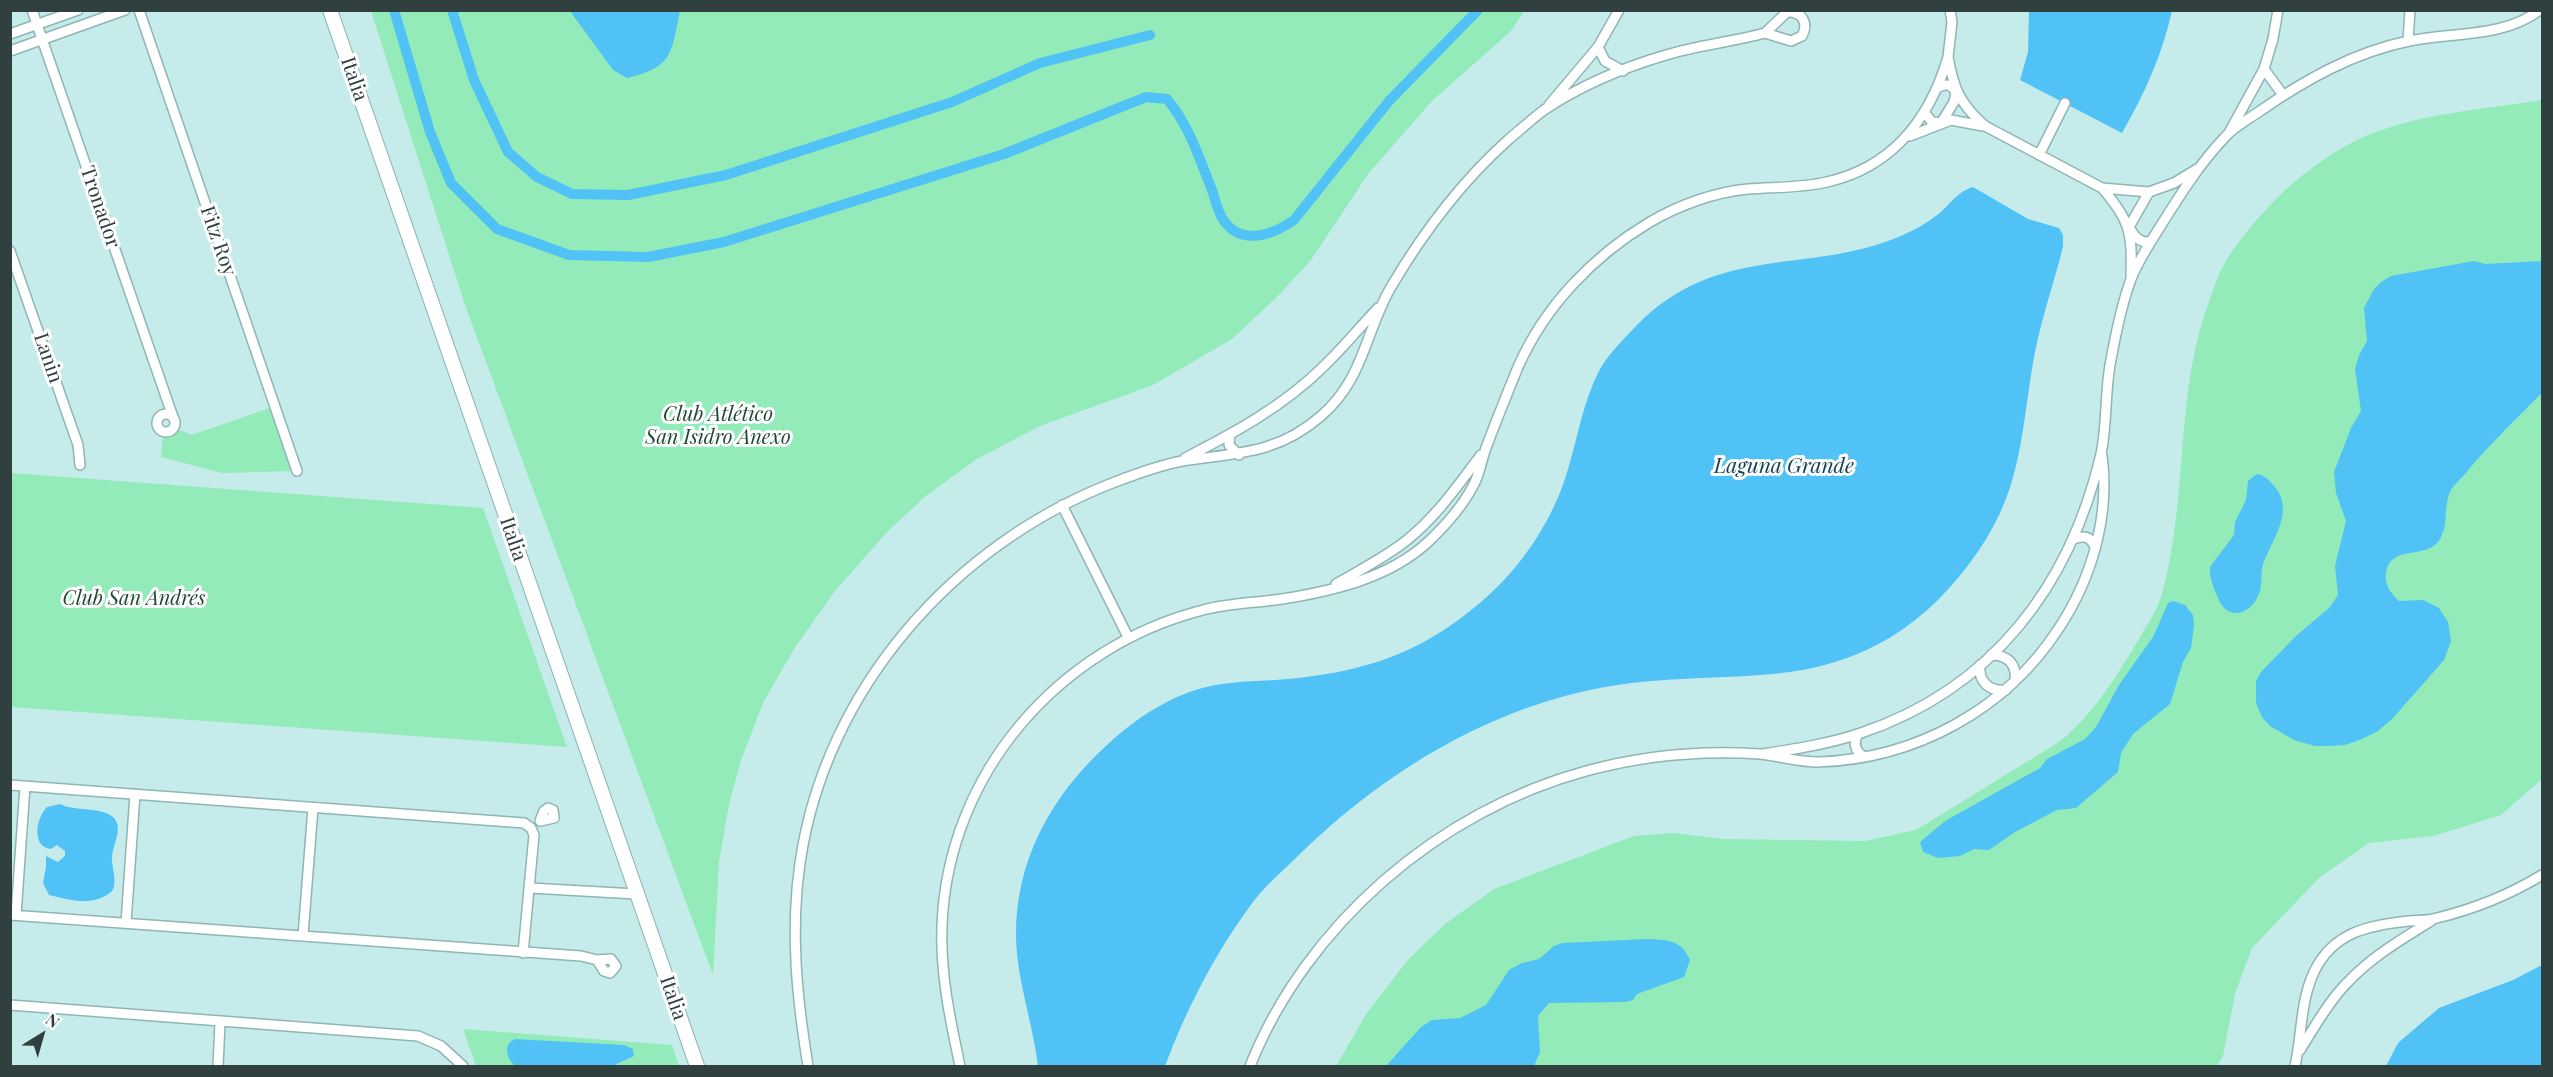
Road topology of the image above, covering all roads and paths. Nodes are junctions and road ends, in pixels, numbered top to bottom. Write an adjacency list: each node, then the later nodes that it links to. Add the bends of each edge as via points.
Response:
1 (32, 10): 11 (street, Tronador)
2 (78, 10): 11 (street)
3 (125, 10): 14 (street)
4 (139, 10): 52 (street, Fitz Roy)
5 (330, 10): 73 (street, Italia)
6 (1619, 10): 16 (street)
7 (1950, 10): 18 (street)
8 (2278, 10): 19 (street)
9 (2410, 10): 15 (street)
10 (2540, 10): 15 (street, via 2513,25 2491,31)
11 (37, 25): 13 (street); 14 (street, Tronador)
12 (1766, 33): 20 (street, via 1691,48)
13 (10, 34)
14 (42, 39): 17 (street); 43 (street, Tronador)
15 (2408, 41): 23 (street, via 2363,54)
16 (1598, 47): 20 (street, via 1605,61); 25 (street)
17 (10, 51)
18 (1948, 57): 21 (street); 22 (street)
19 (2264, 69): 23 (street); 29 (street)
20 (1623, 71): 25 (street)
21 (1937, 88): 22 (street, via 1949,85); 26 (street)
22 (1956, 92): 27 (street); 28 (street)
23 (2283, 95): 29 (street)
24 (2065, 104): 31 (street)
25 (1544, 110): 40 (street, via 1454,194)
26 (1924, 112): 27 (street, via 1932,122); 30 (street)
27 (1941, 123): 28 (street, via 1963,121); 30 (street)
28 (1985, 126): 31 (street)
29 (2228, 133): 32 (street)
30 (1907, 137): 47 (street, via 1871,165 1845,177 1713,196 1683,206 1623,239 1572,285 1549,314 1527,348)
31 (2039, 155): 33 (street)
32 (2197, 170): 34 (street); 35 (street)
33 (2102, 188): 34 (street); 36 (street)
34 (2153, 191): 35 (street, via 2169,196); 36 (street)
35 (2174, 204): 37 (street)
36 (2129, 227): 37 (street, via 2140,241); 39 (street)
37 (2150, 242): 39 (street)
38 (10, 252): 51 (street, Lanin, via 78,445)
39 (2131, 278): 48 (street, via 2110,367)
40 (1381, 304): 41 (street); 42 (street)
41 (1345, 343): 42 (street, via 1359,344); 46 (street, via 1301,387)
42 (1364, 356): 49 (street, via 1341,395 1307,427 1273,445)
43 (169, 403): 44 (street); 45 (street, Tronador)
44 (161, 415): 45 (street); 45 (street, via 156,422 163,432 174,428)
45 (173, 417)
46 (1230, 435): 49 (street, via 1229,446); 50 (street)
47 (1486, 449): 56 (street, via 1440,508 1406,541); 56 (street, via 1473,487 1424,546 1376,575)
48 (2101, 451): 54 (street); 55 (street, via 2104,494)
49 (1239, 455): 50 (street)
50 (1178, 462): 53 (street, via 1116,481)
51 (80, 465)
52 (297, 471)
53 (1062, 505): 57 (street); 90 (street, via 979,558 928,606 879,666 837,740 810,818 796,894 795,975)
54 (2073, 539): 55 (street, via 2088,537); 58 (street, via 2041,598)
55 (2096, 548): 60 (street, via 2067,616)
56 (1328, 589): 57 (street, via 1205,609)
57 (1128, 637): 91 (street, via 1066,678 1022,722 984,778 964,817 947,880 942,931 945,998)
58 (1991, 656): 59 (street); 60 (street, via 2009,660 2016,673)
59 (1980, 665): 61 (street, via 1986,685); 62 (street, via 1917,709)
60 (2015, 681): 61 (street)
61 (2006, 690): 64 (street, via 1940,733 1912,745)
62 (1858, 734): 63 (street); 64 (street, via 1856,750)
63 (1762, 754): 64 (street, via 1814,762); 92 (street, via 1680,754 1589,770 1523,792 1477,815 1396,871 1346,919 1285,997)
64 (1863, 756)
65 (10, 784): 66 (street)
66 (25, 786): 67 (street); 74 (street)
67 (135, 794): 68 (street); 76 (street)
68 (313, 808): 70 (street, via 524,824); 78 (street)
69 (540, 821): 70 (street)
70 (531, 828): 72 (street, via 534,835)
71 (2542, 875): 75 (street, via 2489,902)
72 (530, 888): 73 (street); 80 (street)
73 (636, 894): 89 (street, Italia)
74 (13, 915): 76 (street)
75 (2433, 920): 77 (street); 79 (street)
76 (126, 923): 78 (street)
77 (2385, 924): 79 (street, via 2395,931); 82 (street, via 2367,927 2337,942 2314,972)
78 (303, 935): 80 (street)
79 (2394, 943): 84 (street, via 2362,968)
80 (523, 953): 81 (street)
81 (597, 960)
82 (2305, 1004): 84 (street, via 2312,1012); 86 (street)
83 (10, 1005): 85 (street)
84 (2324, 1012): 86 (street)
85 (220, 1023): 87 (street); 88 (street, via 418,1036 441,1046)
86 (2298, 1052): 93 (street)
87 (218, 1066)
88 (463, 1066)
89 (697, 1066)
90 (808, 1066)
91 (960, 1066)
92 (1250, 1066)
93 (2295, 1066)

